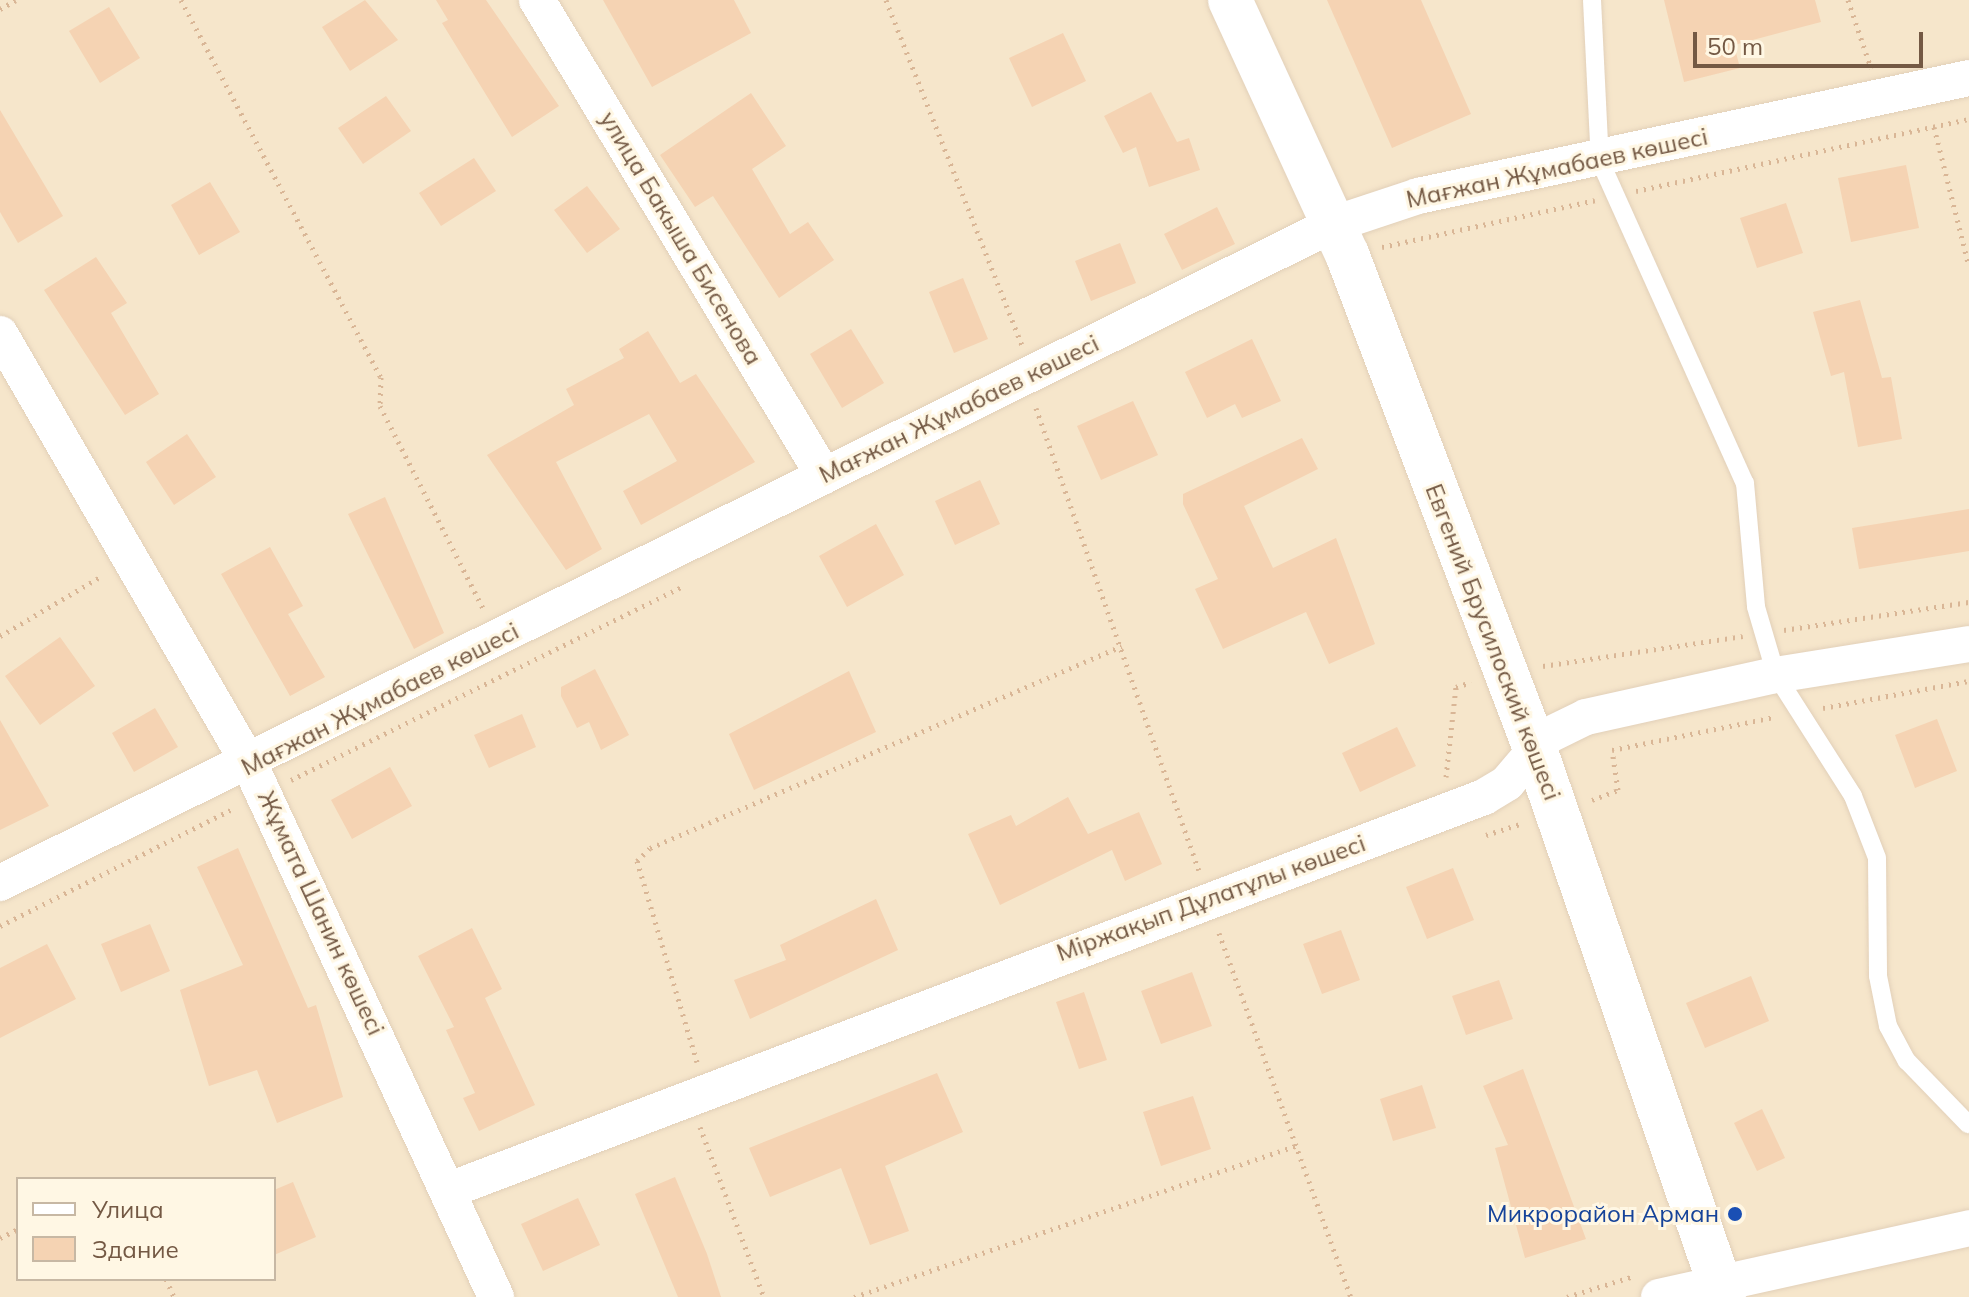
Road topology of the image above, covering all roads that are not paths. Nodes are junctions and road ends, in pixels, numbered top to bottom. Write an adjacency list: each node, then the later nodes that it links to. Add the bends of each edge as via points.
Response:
1 (537, 0): 8 (street, улица Бакыша Бисенова)
2 (1230, 0): 6 (main road, Евгений Брусилоский көшесі)
3 (1592, 0): 5 (lane)
4 (1969, 78): 5 (street, Мағжан Жұмабаев көшесі)
5 (1600, 161): 6 (street, Мағжан Жұмабаев көшесі, via 1418,196); 10 (lane, via 1745,483 1761,633)
6 (1340, 239): 8 (street, Мағжан Жұмабаев көшесі, via 1042,387); 11 (main road, Евгений Брусилоский көшесі)
7 (0, 334): 12 (street, Жұмата Шанин көшесі)
8 (824, 476): 12 (street, Мағжан Жұмабаев көшесі, via 499,639)
9 (1969, 644): 10 (street, Міржақып Дұлатұлы көшесі)
10 (1776, 675): 11 (street, Міржақып Дұлатұлы көшесі, via 1586,717); 14 (lane, via 1853,796 1877,858 1878,976 1888,1026 1907,1061)
11 (1534, 746): 15 (street, Міржақып Дұлатұлы көшесі, via 1496,791 1209,883); 17 (main road, Евгений Брусилоский көшесі)
12 (257, 779): 13 (street, Мағжан Жұмабаев көшесі); 15 (street, Жұмата Шанин көшесі)
13 (0, 883)
14 (1968, 1124)
15 (452, 1189): 18 (street, Жұмата Шанин көшесі)
16 (1969, 1228): 17 (street)
17 (1720, 1289): 19 (street)
18 (496, 1297)
19 (1659, 1297)

